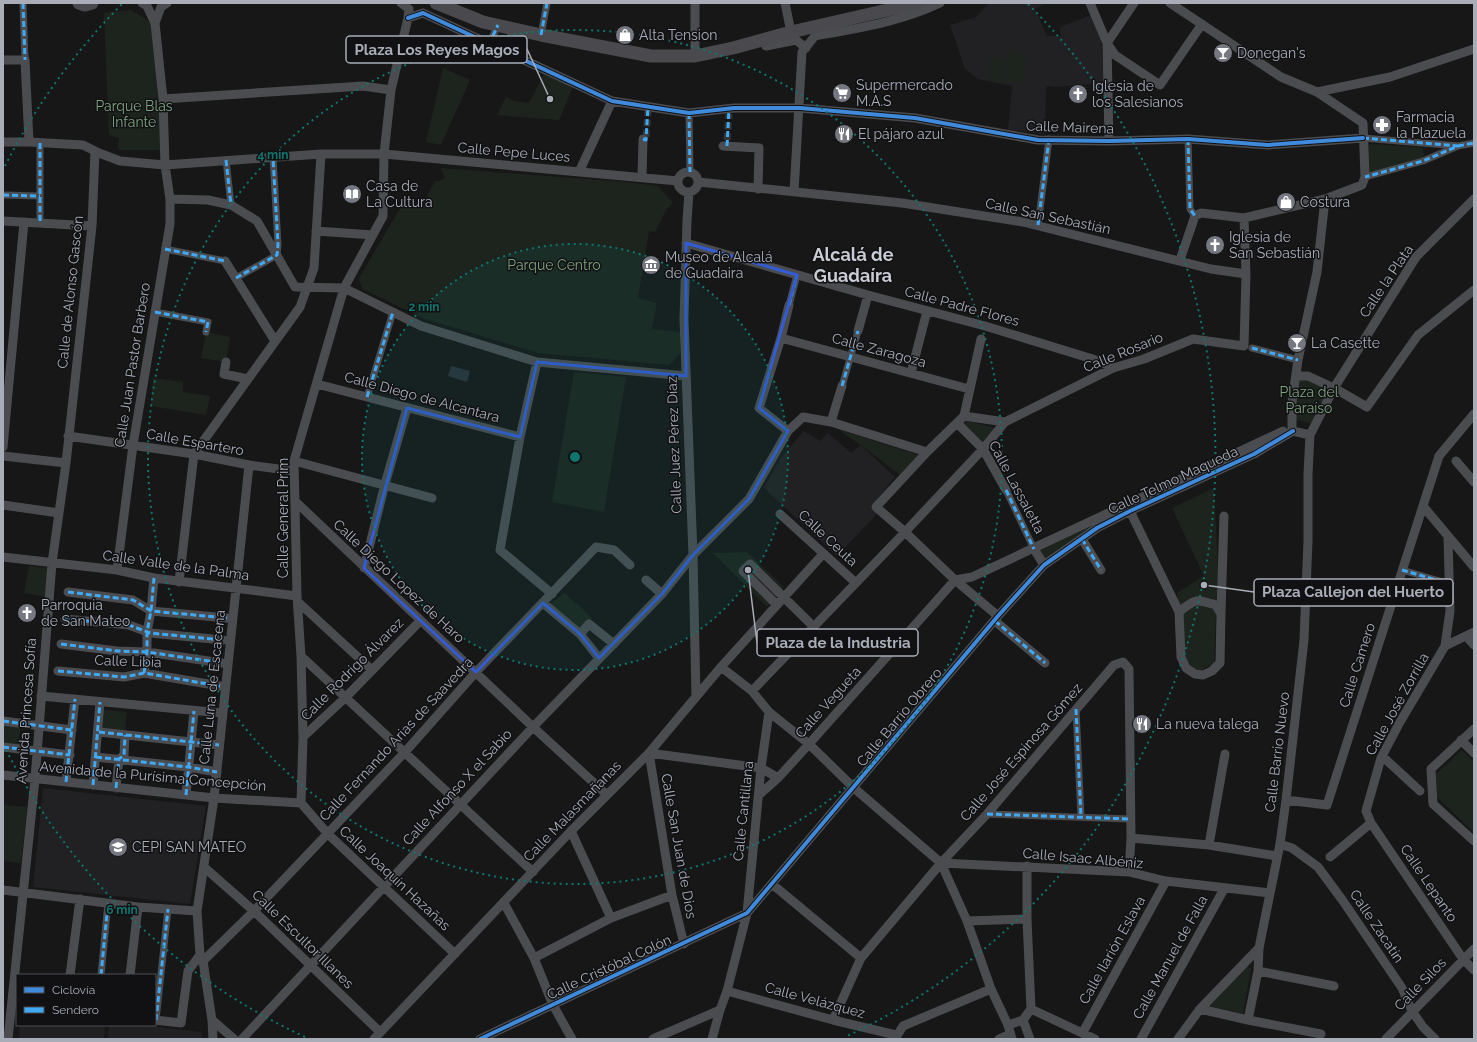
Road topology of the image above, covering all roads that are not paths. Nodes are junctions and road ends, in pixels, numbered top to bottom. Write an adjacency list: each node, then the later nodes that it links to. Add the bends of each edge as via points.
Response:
1 (23, 3): 31 (street)
2 (79, 3): 3 (main road)
3 (92, 3)
4 (142, 3): 19 (street, via 147,6)
5 (167, 3): 19 (street, via 161,7)
6 (401, 3): 18 (street, via 409,8)
7 (436, 3): 21 (main road, via 483,22)
8 (546, 3): 23 (street)
9 (695, 3): 29 (street)
10 (785, 3): 22 (street)
11 (919, 3): 16 (main road)
12 (940, 3): 17 (street)
13 (1090, 3): 24 (street)
14 (1134, 3): 24 (street)
15 (1170, 3): 20 (street)
16 (894, 9): 17 (street); 22 (main road)
17 (905, 17): 27 (street, via 815,36)
18 (408, 18): 25 (street, Calle Mairena, via 422,13); 32 (street, Calle General Prim)
19 (155, 23): 34 (street, Calle Juan Pastor Barbero)
20 (1202, 24): 24 (street, via 1160,85 1115,55); 33 (street, via 1281,77)
21 (498, 25): 23 (main road); 25 (street)
22 (791, 32): 29 (main road)
23 (540, 35): 29 (main road, via 651,56)
24 (1107, 42): 42 (street)
25 (489, 44): 35 (street, Calle Mairena)
26 (766, 46): 27 (street, via 796,40)
27 (806, 48): 36 (street, via 802,52)
28 (1474, 49): 33 (street, via 1390,77)
29 (695, 56)
30 (3, 60): 31 (street)
31 (24, 60): 44 (street)
32 (391, 90): 34 (street, via 363,86); 51 (street, Calle General Prim)
33 (1317, 92): 39 (street, via 1363,123)
34 (163, 99): 54 (street, Calle Juan Pastor Barbero)
35 (612, 101): 37 (street, Calle Mairena); 55 (street)
36 (800, 108): 37 (street, Calle Mairena); 40 (street, Calle Mairena, via 916,118 1038,140); 63 (street)
37 (689, 113): 56 (street)
38 (645, 138): 57 (street)
39 (1363, 138): 41 (street, Calle Mairena, via 1268,145); 48 (street); 58 (street)
40 (1049, 139): 42 (street, Calle Mairena); 75 (street)
41 (1188, 139): 42 (street, Calle Mairena); 70 (street, via 1190,209)
42 (1109, 141)
43 (3, 142): 44 (street, Calle Pepe Luces)
44 (29, 142): 45 (street, Calle Pepe Luces)
45 (40, 143): 49 (street, Calle Pepe Luces, via 83,145); 65 (street)
46 (1474, 143): 48 (street)
47 (726, 144): 61 (street, via 759,148)
48 (1458, 146): 58 (street, via 1423,161)
49 (95, 151): 54 (street, Calle Pepe Luces, via 120,161); 76 (street, Calle de Alonso Gascón)
50 (321, 154): 51 (street, Calle Pepe Luces); 52 (street, Calle Pepe Luces); 77 (street)
51 (384, 154): 55 (street, Calle Pepe Luces); 78 (street, Calle General Prim, via 383,216)
52 (273, 157): 53 (street, Calle Pepe Luces); 81 (street)
53 (226, 160): 54 (street, Calle Pepe Luces); 69 (street)
54 (165, 164): 66 (street, Calle Juan Pastor Barbero)
55 (579, 172): 57 (street, Calle Pepe Luces)
56 (690, 172): 59 (street, via 682,174); 60 (street, via 696,176)
57 (642, 177): 59 (street, Calle Pepe Luces)
58 (1364, 177): 67 (street, via 1362,185)
59 (678, 180): 62 (street, via 682,190)
60 (698, 182): 61 (street, Calle San Sebastián); 62 (street, via 695,190)
61 (758, 189): 63 (street, Calle San Sebastián)
62 (689, 192): 79 (street, Calle Juez Pérez Díaz)
63 (794, 192): 75 (street, Calle San Sebastián, via 902,203)
64 (3, 195): 65 (street)
65 (40, 196): 74 (street)
66 (170, 199): 69 (street, via 208,200); 80 (street, Calle Juan Pastor Barbero, via 170,224)
67 (1325, 199): 71 (street); 102 (street, via 1317,272)
68 (1474, 199): 112 (street, Calle la Plata, via 1416,257)
69 (230, 205): 81 (street, via 257,221)
70 (1196, 216): 71 (street, via 1200,213); 82 (street)
71 (1244, 218): 84 (street)
72 (3, 221): 73 (street)
73 (24, 222): 74 (street); 127 (street)
74 (40, 223): 76 (street)
75 (1038, 225): 82 (street, Calle San Sebastián)
76 (92, 226): 124 (street, Calle de Alonso Gascón)
77 (316, 231): 78 (street); 87 (street, via 314,268)
78 (373, 235): 88 (street, Calle General Prim)
79 (686, 243): 85 (street, Calle Padre Flores); 107 (street, Calle Juez Pérez Díaz)
80 (165, 249): 83 (street); 93 (street, Calle Juan Pastor Barbero)
81 (277, 255): 86 (street); 87 (street, via 295,287)
82 (1180, 260): 84 (street, Calle San Sebastián, via 1211,269)
83 (225, 261): 86 (street)
84 (1246, 274): 100 (street)
85 (797, 275): 90 (street, Calle Padre Flores); 91 (street)
86 (236, 278): 99 (street)
87 (307, 288): 88 (street); 99 (street, via 300,307)
88 (344, 288): 94 (street); 110 (street, Calle General Prim)
89 (1474, 290): 112 (street, via 1418,335 1367,407)
90 (868, 295): 92 (street, Calle Padre Flores); 95 (street)
91 (788, 305): 97 (street)
92 (927, 311): 105 (street, Calle Padre Flores, via 1099,361); 106 (street)
93 (155, 312): 96 (street, via 208,322); 126 (street, Calle Juan Pastor Barbero)
94 (393, 312): 104 (street, via 421,326); 114 (street)
95 (858, 331): 101 (street)
96 (206, 332)
97 (781, 338): 101 (street, Calle Zaragoza); 122 (street, via 759,408)
98 (981, 340): 113 (street)
99 (275, 341): 109 (street)
100 (1248, 347): 102 (street, Calle Rosario); 105 (street, Calle Rosario, via 1193,339 1144,359)
101 (851, 356): 106 (street, Calle Zaragoza); 111 (street)
102 (1298, 360): 108 (street)
103 (226, 362): 109 (street, via 224,374)
104 (537, 362): 107 (street); 125 (street)
105 (1112, 368): 119 (street, Calle Rosario)
106 (911, 373): 113 (street, Calle Zaragoza)
107 (686, 376): 153 (street, Calle Juez Pérez Díaz)
108 (1297, 376): 112 (street, via 1308,376); 121 (street, via 1292,402)
109 (248, 379): 130 (street)
110 (318, 384): 114 (street, Calle Diego de Alcantara); 132 (street, Calle General Prim)
111 (842, 386): 118 (street)
112 (1334, 388): 123 (street)
113 (969, 389): 117 (street)
114 (367, 397): 115 (street, Calle Diego de Alcantara)
115 (407, 408): 125 (street, Calle Diego de Alcantara); 138 (street)
116 (1474, 414): 143 (street, Calle Camero, via 1439,456)
117 (964, 416): 119 (street); 120 (street)
118 (831, 422): 122 (street, Calle Alfonso X el Sabio, via 803,417); 129 (street)
119 (1005, 422): 128 (street, Calle Rosario)
120 (957, 423): 128 (street, Calle Lassaletta); 129 (street)
121 (1293, 429): 123 (street); 144 (street, Calle Telmo Maqueda, via 1254,454); 151 (street, Calle Telmo Maqueda, via 1265,439)
122 (788, 431): 153 (street, Calle Alfonso X el Sabio, via 749,499)
123 (1310, 435): 251 (street, Calle Barrio Nuevo, via 1304,640)
124 (68, 436): 126 (street, Calle Espartero); 134 (street, Avenida Princesa Sofía)
125 (520, 437): 171 (street, via 500,550)
126 (134, 445): 130 (street, Calle Espartero); 160 (street, Calle Juan Pastor Barbero)
127 (3, 447)
128 (984, 449): 139 (street, Calle Lassaletta); 148 (street, Calle Rosario)
129 (927, 452): 148 (street, via 876,507)
130 (194, 454): 135 (street, Calle Espartero); 166 (street)
131 (3, 456): 134 (street)
132 (294, 461): 136 (street, Calle General Prim); 138 (street)
133 (1456, 461): 137 (street)
134 (66, 464): 145 (street, Avenida Princesa Sofía)
135 (249, 465): 136 (street, Calle Espartero); 169 (street, Calle Luna de Escacena)
136 (294, 471): 141 (street, Calle General Prim)
137 (1474, 482)
138 (385, 484): 140 (street); 159 (street)
139 (1006, 490): 151 (street, Calle Lassaletta)
140 (432, 498)
141 (296, 502): 159 (street, Calle Diego Lopez de Haro); 174 (street, Calle General Prim)
142 (3, 505): 145 (street)
143 (1423, 506): 149 (street); 162 (street, Calle Camero)
144 (1130, 511): 150 (street, Calle Telmo Maqueda); 178 (street)
145 (59, 513): 155 (street, Avenida Princesa Sofía)
146 (780, 514): 152 (street, Calle Ceuta)
147 (1224, 516): 179 (street)
148 (905, 532): 165 (street); 167 (street, Calle Rosario)
149 (1448, 537): 158 (street); 168 (street)
150 (1082, 539): 157 (street, Calle Telmo Maqueda); 161 (street)
151 (1034, 549): 157 (street); 165 (street, via 972,578)
152 (823, 554): 167 (street, Calle Ceuta); 173 (street, Calle Malasmañanas)
153 (693, 555): 172 (street, Calle Alfonso X el Sabio); 207 (street, Calle Juez Pérez Díaz)
154 (3, 557): 155 (street, Calle Valle de la Palma)
155 (52, 563): 160 (street, Calle Valle de la Palma); 205 (street, Avenida Princesa Sofía)
156 (630, 565): 171 (street, Calle Fernando Arias de Saavedra, via 614,550 596,547)
157 (1044, 565): 182 (street, Calle Barrio Obrero)
158 (1474, 567)
159 (364, 568): 183 (street, Calle Diego Lopez de Haro)
160 (117, 570): 163 (street, Calle Valle de la Palma)
161 (1101, 570)
162 (1402, 570): 168 (street); 251 (street, Calle Camero, via 1327,805)
163 (154, 578): 166 (street, Calle Valle de la Palma); 177 (street)
164 (646, 580): 172 (street)
165 (955, 580): 182 (street); 224 (street, Calle Vegueta)
166 (179, 582): 169 (street, Calle Valle de la Palma)
167 (856, 583): 184 (street, Calle Rosario)
168 (1450, 584): 191 (street, via 1450,610)
169 (236, 589): 174 (street, Calle Valle de la Palma); 213 (street, Calle Luna de Escacena)
170 (68, 592): 177 (street, via 133,600)
171 (552, 594): 175 (street, Calle Fernando Arias de Saavedra)
172 (662, 594): 190 (street, Calle Alfonso X el Sabio)
173 (784, 597): 176 (street, Calle Malasmañanas); 176 (street, via 750,564 743,571); 184 (street)
174 (297, 599): 194 (street, Calle General Prim); 199 (street)
175 (543, 603): 186 (street); 201 (street, Calle Fernando Arias de Saavedra)
176 (777, 605): 198 (street, Calle Malasmañanas)
177 (151, 611): 180 (street); 185 (street)
178 (1179, 612): 179 (street, via 1191,602 1199,600 1216,605); 179 (street, via 1181,657 1186,668 1195,674 1204,675 1220,663)
179 (1221, 614)
180 (227, 618)
181 (65, 619): 185 (street, via 129,625)
182 (996, 619): 197 (street); 245 (street, Calle Barrio Obrero)
183 (420, 621): 199 (street, Calle Rodrigo Álvarez); 201 (street, Calle Diego Lopez de Haro)
184 (814, 626): 204 (street, Calle Rosario)
185 (147, 632): 188 (street); 193 (street)
186 (580, 634): 190 (street, via 589,624); 195 (street)
187 (1470, 634): 191 (street); 192 (street)
188 (223, 640)
189 (61, 644): 193 (street)
190 (614, 644): 195 (street, Calle Alfonso X el Sabio)
191 (1445, 646): 233 (street, Calle José Zorrilla)
192 (1474, 646)
193 (147, 652): 196 (street); 202 (street)
194 (302, 656): 206 (street); 221 (street, Calle General Prim)
195 (599, 658): 216 (street, Calle Alfonso X el Sabio)
196 (222, 663)
197 (1045, 663)
198 (721, 667): 204 (street); 207 (street, Calle Malasmañanas)
199 (372, 670): 206 (street, Calle Rodrigo Álvarez)
200 (58, 671): 202 (street, Calle Libia, via 124,677)
201 (476, 672): 216 (street, Calle Diego Lopez de Haro); 228 (street, Calle Fernando Arias de Saavedra)
202 (144, 674): 203 (street, Calle Libia)
203 (220, 686)
204 (752, 691): 212 (street)
205 (41, 696): 208 (street); 215 (street, Avenida Princesa Sofía)
206 (346, 697): 221 (street, Calle Rodrigo Álvarez); 228 (street)
207 (696, 697): 229 (street, Calle Malasmañanas)
208 (75, 699): 209 (street); 218 (street)
209 (100, 702): 211 (street); 219 (street)
210 (1076, 710): 254 (street, Calle José Espinosa Gómez); 255 (street); 256 (street, Calle José Espinosa Gómez, via 1114,665 1122,662 1128,669)
211 (194, 711): 213 (street); 223 (street)
212 (769, 712): 224 (street); 237 (street, Calle Cantillana)
213 (222, 714): 225 (street, Calle Luna de Escacena)
214 (3, 721): 215 (street)
215 (39, 725): 218 (street); 227 (street, Avenida Princesa Sofía)
216 (533, 727): 247 (street, Calle Diego Lopez de Haro); 253 (street, Calle Alfonso X el Sabio)
217 (1474, 729): 222 (street)
218 (72, 730): 232 (street)
219 (98, 732): 220 (street); 234 (street)
220 (125, 735): 223 (street); 235 (street, via 124,755)
221 (303, 737): 252 (street, Calle General Prim)
222 (1462, 740): 230 (street); 261 (street, via 1431,769 1433,804)
223 (191, 741): 225 (street); 236 (street)
224 (806, 742): 240 (street, Calle Vegueta); 245 (street)
225 (219, 745): 238 (street, Calle Luna de Escacena)
226 (3, 747): 227 (street)
227 (37, 751): 232 (street); 241 (street, Avenida Princesa Sofía)
228 (405, 752): 253 (street); 259 (street, Calle Fernando Arias de Saavedra)
229 (649, 752): 237 (street); 247 (street, Calle Malasmañanas); 278 (street, Calle San Juan de Dios)
230 (1474, 753)
231 (1225, 754): 263 (street)
232 (70, 755): 242 (street)
233 (1382, 756): 246 (street); 257 (street, Calle José Zorrilla, via 1366,811)
234 (96, 757): 235 (street); 243 (street)
235 (119, 760): 236 (street); 244 (street)
236 (188, 767): 238 (street); 248 (street)
237 (761, 768): 240 (street); 249 (street, Calle Cantillana)
238 (217, 772): 250 (street, Calle Luna de Escacena)
239 (3, 775): 241 (street, Avenida de la Purísima Concepción)
240 (778, 778): 249 (street, Calle Vegueta)
241 (35, 779): 242 (street, Avenida de la Purísima Concepción); 276 (street, Avenida Princesa Sofía)
242 (66, 782): 243 (street, Avenida de la Purísima Concepción)
243 (93, 785): 244 (street, Avenida de la Purísima Concepción)
244 (116, 788): 248 (street, Avenida de la Purísima Concepción)
245 (854, 788): 266 (street); 272 (street, Calle Barrio Obrero)
246 (1420, 791)
247 (606, 794): 258 (street, Calle Malasmañanas)
248 (186, 795): 250 (street, Avenida de la Purísima Concepción)
249 (759, 795): 286 (street, Calle Cantillana)
250 (214, 798): 252 (street, Avenida de la Purísima Concepción); 268 (street, Calle Luna de Escacena)
251 (1286, 800): 262 (street, Calle Barrio Nuevo)
252 (301, 803): 259 (street, Calle Joaquín Hazañas)
253 (462, 805): 269 (street); 273 (street, Calle Alfonso X el Sabio)
254 (987, 814): 255 (street); 266 (street, Calle José Espinosa Gómez)
255 (1081, 817): 256 (street)
256 (1130, 819): 260 (street)
257 (1371, 823): 265 (street); 297 (street, Calle Lepanto)
258 (571, 831): 269 (street, Calle Malasmañanas); 287 (street)
259 (328, 834): 273 (street, Calle Joaquín Hazañas); 285 (street, Calle Fernando Arias de Saavedra)
260 (1131, 838): 263 (street); 270 (street)
261 (1474, 842)
262 (1280, 844): 264 (street, Calle Barrio Nuevo); 312 (street, Calle Zacatín, via 1292,848 1318,867 1402,988)
263 (1208, 845): 264 (street)
264 (1277, 856): 277 (street, Calle Barrio Nuevo)
265 (1330, 857)
266 (941, 863): 267 (street, Calle Isaac Albéniz); 289 (street); 296 (street, Calle José Espinosa Gómez)
267 (1027, 866): 270 (street, Calle Isaac Albéniz); 288 (street)
268 (205, 868): 284 (street, Calle Luna de Escacena); 285 (street, Calle Escultor Illanes)
269 (533, 872): 281 (street, Calle Malasmañanas)
270 (1129, 872): 271 (street, Calle Isaac Albéniz)
271 (1166, 881): 274 (street, Calle Isaac Albéniz); 318 (street, Calle Ilarión Eslava)
272 (772, 884): 286 (street, Calle Barrio Obrero); 296 (street)
273 (384, 886): 293 (street, Calle Joaquín Hazañas); 298 (street, Calle Alfonso X el Sabio)
274 (1224, 889): 277 (street, Calle Isaac Albéniz); 334 (street, Calle Manuel de Falla)
275 (3, 890): 276 (street)
276 (23, 893): 279 (street); 323 (street, Avenida Princesa Sofía)
277 (1270, 894): 291 (street, Calle Barrio Nuevo)
278 (672, 895): 287 (street); 290 (street, Calle San Juan de Dios)
279 (80, 899): 280 (street); 301 (street)
280 (108, 903): 282 (street); 302 (street)
281 (504, 903): 293 (street, Calle Malasmañanas); 295 (street)
282 (138, 907): 283 (street); 303 (street)
283 (168, 909): 284 (street); 311 (street)
284 (197, 911): 294 (street, Calle Luna de Escacena)
285 (254, 911): 294 (street, Calle Fernando Arias de Saavedra); 298 (street, Calle Escultor Illanes)
286 (747, 913): 290 (street, Calle Cristóbal Colón); 306 (street, Calle Cantillana)
287 (611, 918): 295 (street)
288 (1027, 919): 289 (street); 308 (street)
289 (967, 921): 305 (street)
290 (684, 944): 307 (street, Calle Cristóbal Colón)
291 (1259, 948): 300 (street, Calle Barrio Nuevo); 309 (street)
292 (1474, 949): 297 (street, Calle Silos)
293 (456, 954): 321 (street, Calle Malasmañanas)
294 (201, 958): 313 (street, Calle Fernando Arias de Saavedra, via 188,971 181,1024); 314 (street, Calle Luna de Escacena)
295 (534, 958): 307 (street)
296 (861, 958): 315 (street, Calle José Espinosa Gómez)
297 (1464, 959): 299 (street, Calle Lepanto); 312 (street, Calle Silos)
298 (311, 966): 321 (street, Calle Escultor Illanes); 326 (street, Calle Alfonso X el Sabio)
299 (1474, 970)
300 (1258, 971): 304 (street); 317 (street, Calle Barrio Nuevo)
301 (70, 974)
302 (101, 974)
303 (130, 974)
304 (1334, 986)
305 (991, 989): 319 (street); 322 (street, via 903,1026)
306 (727, 991): 310 (street, Calle Cantillana); 315 (street, Calle Velázquez)
307 (553, 1005): 327 (street, Calle Cristóbal Colón); 328 (street)
308 (1031, 1009): 316 (street); 318 (street)
309 (1200, 1009): 317 (street); 335 (street)
310 (720, 1010): 329 (street); 330 (street, Calle Cantillana)
311 (156, 1011)
312 (1412, 1011): 336 (street, Calle Silos); 337 (street, Calle Zacatín)
313 (156, 1020)
314 (212, 1020): 324 (street, Calle Luna de Escacena); 325 (street)
315 (833, 1020): 322 (street, Calle Velázquez)
316 (1023, 1020): 319 (street); 332 (street)
317 (1248, 1020): 320 (street)
318 (1083, 1032): 333 (street)
319 (1010, 1033): 331 (street)
320 (1321, 1034)
321 (377, 1036)
322 (896, 1037)
323 (8, 1039)
324 (213, 1039)
325 (234, 1039)
326 (242, 1039)
327 (480, 1039)
328 (572, 1039)
329 (653, 1039)
330 (712, 1039)
331 (999, 1039)
332 (1030, 1039)
333 (1095, 1039)
334 (1141, 1039)
335 (1179, 1039)
336 (1386, 1039)
337 (1435, 1039)

